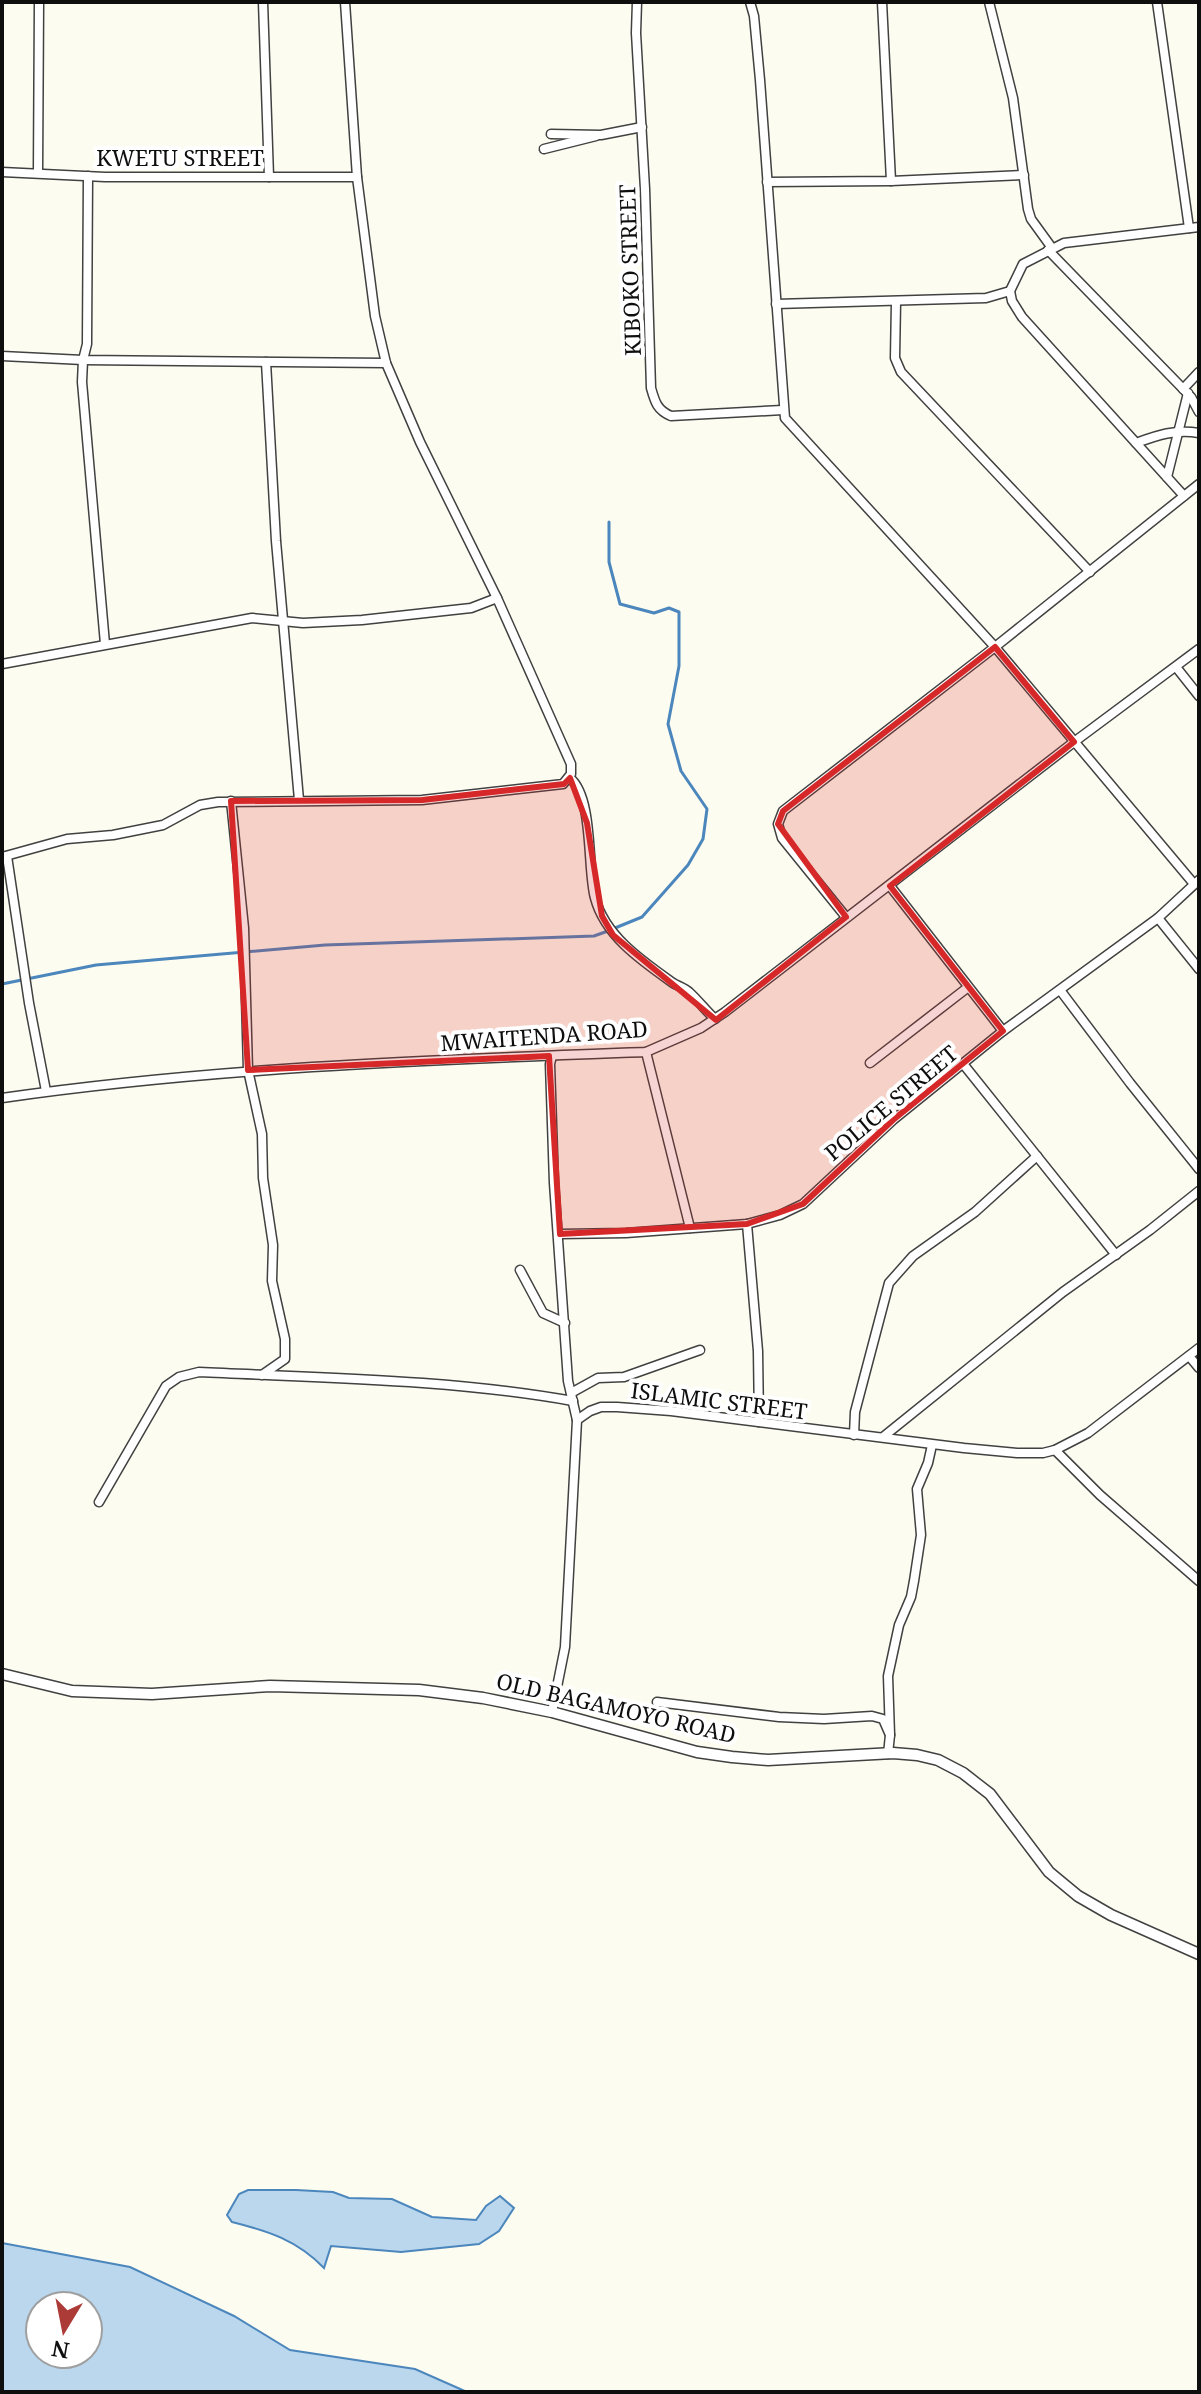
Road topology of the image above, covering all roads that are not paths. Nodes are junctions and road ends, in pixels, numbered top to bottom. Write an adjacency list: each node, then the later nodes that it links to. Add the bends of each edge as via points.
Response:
1 (39, 2): 14 (street)
2 (263, 2): 17 (street)
3 (345, 2): 18 (street)
4 (637, 2): 9 (street, KIBOKO STREET)
5 (750, 2): 20 (street)
6 (882, 2): 19 (street)
7 (989, 2): 15 (street, via 1013,98)
8 (1157, 2): 21 (street)
9 (642, 127): 11 (street); 32 (street, KIBOKO STREET, via 655,404 671,416)
10 (551, 134): 11 (street)
11 (601, 135): 12 (street)
12 (544, 149)
13 (2, 172): 14 (street, KWETU STREET)
14 (38, 172): 16 (street, KWETU STREET)
15 (1024, 175): 19 (street); 22 (street, via 1031,219)
16 (88, 176): 17 (street, KWETU STREET); 27 (street)
17 (269, 177): 18 (street, KWETU STREET)
18 (357, 177): 29 (street)
19 (891, 181): 20 (street)
20 (767, 182): 25 (street)
21 (1194, 228): 22 (street)
22 (1050, 249): 23 (street, via 1023,264); 31 (street)
23 (1010, 291): 24 (street, via 986,298); 36 (street, via 1022,317)
24 (896, 302): 25 (street); 40 (street, via 895,358 901,372)
25 (776, 304): 32 (street)
26 (2, 356): 27 (street)
27 (83, 360): 28 (street); 43 (street)
28 (266, 362): 29 (street); 42 (street)
29 (386, 363): 41 (street)
30 (1199, 372): 31 (street)
31 (1185, 391): 33 (street); 34 (street)
32 (783, 410): 44 (street, via 789,425)
33 (1199, 412)
34 (1179, 431): 35 (street); 36 (street); 37 (street)
35 (1199, 433)
36 (1136, 443): 37 (street)
37 (1167, 477): 39 (street)
38 (1199, 484): 39 (street)
39 (1184, 496): 40 (street)
40 (1090, 572): 44 (street)
41 (497, 598): 42 (street, via 440,613); 50 (street, via 571,764)
42 (283, 621): 43 (street, via 252,618); 51 (street)
43 (105, 644): 46 (street)
44 (995, 647): 49 (street); 56 (street, via 780,816 782,838)
45 (1199, 649): 47 (street, MWAITENDA ROAD)
46 (2, 664)
47 (1176, 667): 48 (street); 49 (street, MWAITENDA ROAD)
48 (1199, 696)
49 (1074, 742): 54 (street); 55 (street, MWAITENDA ROAD)
50 (570, 778): 51 (street, via 563,784 422,800); 61 (street, via 587,823 593,889 613,935 689,992)
51 (299, 800): 52 (street)
52 (231, 801): 53 (street, via 200,805 163,825 67,839); 67 (street, via 244,928)
53 (4, 857): 68 (street)
54 (1197, 882): 57 (street, POLICE STREET)
55 (890, 886): 56 (street, MWAITENDA ROAD); 59 (street)
56 (846, 917): 61 (street, MWAITENDA ROAD)
57 (1158, 918): 58 (street); 60 (street, POLICE STREET)
58 (1199, 969)
59 (967, 988): 62 (street); 65 (street)
60 (1060, 990): 62 (street, POLICE STREET); 71 (street)
61 (715, 1019): 63 (street, MWAITENDA ROAD)
62 (1003, 1031): 66 (street, POLICE STREET)
63 (646, 1052): 64 (street, MWAITENDA ROAD); 74 (street)
64 (552, 1056): 67 (street, MWAITENDA ROAD); 75 (street)
65 (870, 1063)
66 (964, 1065): 70 (street); 73 (street, POLICE STREET, via 893,1120 803,1204)
67 (248, 1070): 68 (street, MWAITENDA ROAD); 83 (street, via 262,1134 272,1281 285,1339 285,1359)
68 (46, 1091): 69 (street, MWAITENDA ROAD)
69 (2, 1098)
70 (1037, 1156): 76 (street); 87 (street, via 975,1212 913,1256 889,1283 855,1412)
71 (1199, 1169)
72 (1199, 1191): 76 (street)
73 (747, 1224): 74 (street, POLICE STREET); 86 (street)
74 (690, 1228): 75 (street, POLICE STREET)
75 (560, 1234): 78 (street)
76 (1116, 1255): 88 (street)
77 (520, 1270): 78 (street, via 543,1313)
78 (565, 1323): 84 (street)
79 (1199, 1348): 81 (street, ISLAMIC STREET)
80 (700, 1350): 84 (street, via 624,1377 598,1378)
81 (1189, 1356): 82 (street); 90 (street, ISLAMIC STREET, via 1088,1433)
82 (1199, 1368)
83 (262, 1375): 84 (street); 91 (street, via 199,1372 166,1386)
84 (572, 1397): 85 (street)
85 (577, 1420): 86 (street, ISLAMIC STREET, via 601,1407 617,1407); 95 (street, via 565,1647)
86 (759, 1422): 87 (street, ISLAMIC STREET)
87 (854, 1435): 88 (street, ISLAMIC STREET)
88 (883, 1437): 89 (street, ISLAMIC STREET)
89 (932, 1445): 90 (street, ISLAMIC STREET, via 1017,1453); 96 (street, via 917,1489 921,1535 911,1597 888,1676)
90 (1055, 1450): 92 (street)
91 (99, 1502)
92 (1198, 1579)
93 (2, 1674): 95 (street, OLD BAGAMOYO ROAD, via 72,1691 152,1694 358,1687 483,1698)
94 (657, 1702): 96 (street, via 779,1717 872,1716 883,1719)
95 (552, 1712): 97 (street, OLD BAGAMOYO ROAD, via 732,1757)
96 (890, 1735): 97 (street)
97 (888, 1754): 98 (street, OLD BAGAMOYO ROAD, via 938,1760 963,1773 990,1794 1049,1872 1078,1896)
98 (1199, 1954)

